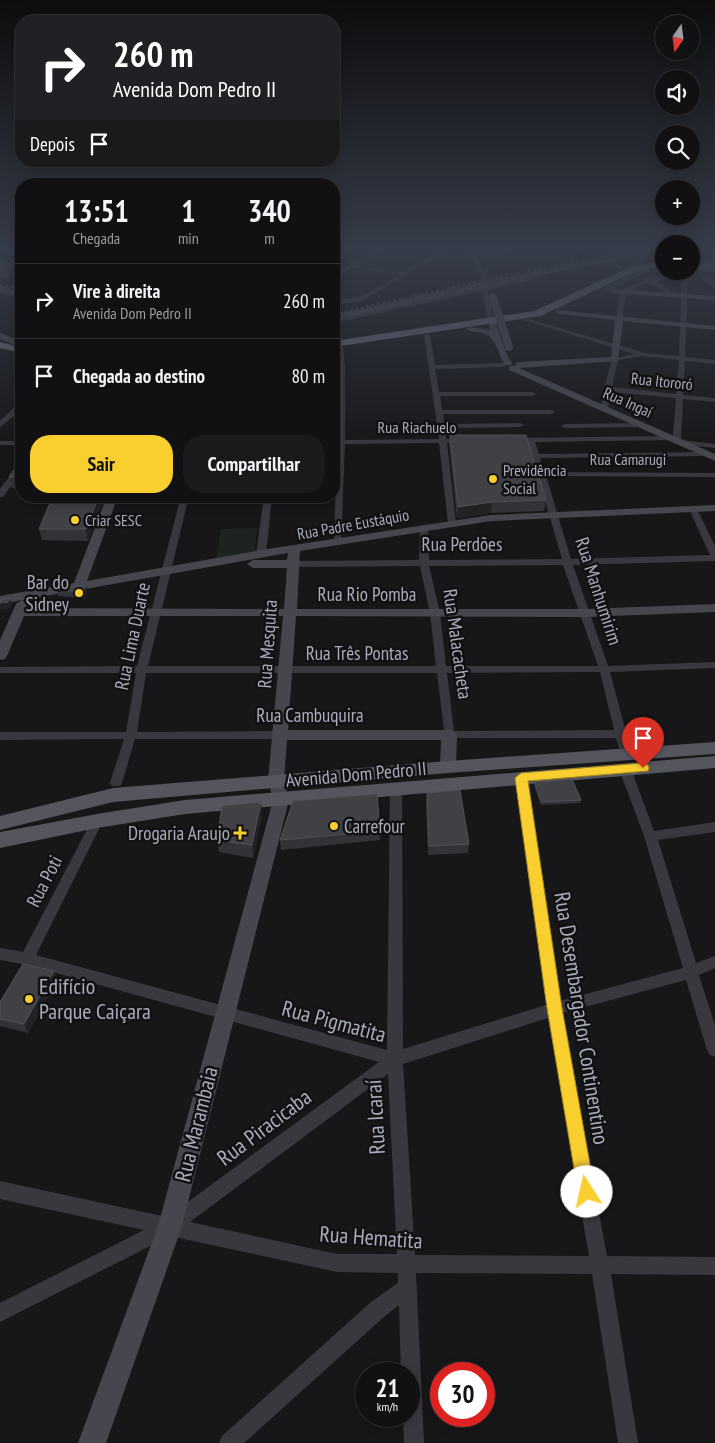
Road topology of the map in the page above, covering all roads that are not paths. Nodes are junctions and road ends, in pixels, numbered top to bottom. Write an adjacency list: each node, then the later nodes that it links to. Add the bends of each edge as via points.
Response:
1 (491, 317): 9 (street)
2 (499, 317): 23 (street, bridge)
3 (520, 317): 9 (highway)
4 (538, 317): 8 (highway)
5 (605, 317): 7 (street)
6 (684, 317): 10 (street)
7 (619, 319): 10 (street); 17 (street)
8 (527, 320): 9 (highway); 17 (street)
9 (491, 323): 11 (highway); 14 (street); 15 (highway)
10 (684, 325): 12 (street); 20 (street)
11 (470, 329): 13 (highway); 14 (street, via 486,331)
12 (715, 329)
13 (427, 335): 16 (highway); 24 (street)
14 (496, 337): 23 (street)
15 (340, 345)
16 (340, 346)
17 (617, 346): 18 (street); 19 (street)
18 (644, 355): 19 (street); 20 (street)
19 (615, 359): 23 (street); 25 (street)
20 (682, 359): 22 (street); 29 (street)
21 (340, 360): 28 (street)
22 (715, 362)
23 (512, 365): 24 (street); 31 (street, Rua Ingaí)
24 (432, 366): 26 (street)
25 (607, 389): 29 (street, Rua Itororó); 31 (street)
26 (435, 394): 27 (street); 33 (street)
27 (532, 394)
28 (340, 397)
29 (680, 397): 30 (street, Rua Itororó); 42 (street)
30 (715, 400)
31 (604, 408): 37 (street, Rua Ingaí)
32 (15, 411): 35 (street)
33 (438, 412): 34 (street); 38 (street)
34 (550, 412)
35 (0, 425)
36 (520, 425): 38 (street)
37 (637, 425): 39 (street); 42 (street, Rua Ingaí)
38 (439, 426): 43 (street)
39 (565, 426)
40 (502, 440): 41 (street)
41 (531, 440): 42 (street); 50 (street, Rua Manhumirim)
42 (676, 440): 49 (street, Rua Ingaí)
43 (443, 441): 44 (street, Rua Riachuelo); 45 (street, Rua Riachuelo); 62 (street)
44 (472, 441)
45 (340, 442)
46 (0, 443): 47 (street)
47 (15, 443)
48 (715, 446): 49 (street)
49 (704, 451): 50 (street)
50 (536, 456): 51 (street, Rua Manhumirim)
51 (542, 474): 53 (street, Rua Camarugi); 61 (street, Rua Manhumirim)
52 (15, 475): 54 (street)
53 (715, 475)
54 (0, 495)
55 (110, 503): 72 (street)
56 (183, 503): 71 (street, Rua Lima Duarte)
57 (267, 503): 65 (street)
58 (337, 503): 64 (street)
59 (715, 508): 60 (street, Rua Padre Eustáquio)
60 (693, 509): 61 (street, Rua Padre Eustáquio); 67 (street)
61 (554, 514): 62 (street, Rua Padre Eustáquio); 69 (street, Rua Manhumirim)
62 (452, 523): 63 (street, Rua Padre Eustáquio)
63 (424, 528): 64 (street, Rua Padre Eustáquio); 68 (street, Rua Malacacheta)
64 (337, 543): 66 (street, Rua Padre Eustáquio)
65 (261, 554): 66 (street, Rua Padre Eustáquio); 70 (street, Rua Padre Eustáquio)
66 (293, 557): 68 (street, Rua Perdões); 70 (street, Rua Perdões); 77 (street, Rua Mesquita)
67 (715, 557): 69 (street, Rua Perdões)
68 (424, 562): 69 (street, Rua Perdões); 79 (street, Rua Malacacheta)
69 (567, 562): 80 (street, Rua Manhumirim)
70 (209, 564): 71 (street, Rua Padre Eustáquio)
71 (164, 572): 72 (street, Rua Padre Eustáquio); 78 (street, Rua Lima Duarte)
72 (79, 586): 73 (street, Rua Padre Eustáquio)
73 (26, 596): 74 (street, Rua Padre Eustáquio); 76 (street)
74 (0, 600)
75 (715, 608): 80 (street, Rua Rio Pomba)
76 (18, 612): 78 (street, Rua Rio Pomba); 81 (street)
77 (289, 612): 78 (street, Rua Rio Pomba); 79 (street, Rua Rio Pomba); 87 (street, Rua Mesquita)
78 (155, 613): 83 (street, Rua Lima Duarte)
79 (435, 613): 80 (street, Rua Rio Pomba); 86 (street, Rua Malacacheta)
80 (586, 613): 84 (street, Rua Manhumirim)
81 (0, 656)
82 (715, 665): 84 (street, Rua Três Pontas)
83 (142, 668): 85 (street, Rua Três Pontas); 87 (street, Rua Três Pontas); 89 (street, Rua Lima Duarte)
84 (604, 669): 86 (street, Rua Três Pontas); 88 (street, Rua Manhumirim)
85 (0, 670)
86 (443, 670): 87 (street, Rua Três Pontas); 91 (street, Rua Malacacheta)
87 (286, 671): 90 (street, Rua Mesquita)
88 (620, 734): 91 (street, Rua Cambuquira); 94 (street, Rua Manhumirim)
89 (131, 735): 90 (street, Rua Cambuquira); 92 (street, Rua Cambuquira); 98 (street, Rua Lima Duarte)
90 (280, 735): 91 (street, Rua Cambuquira); 100 (street, Rua Mesquita)
91 (449, 735): 96 (street, Rua Malacacheta)
92 (0, 736)
93 (715, 748): 94 (main road, Avenida Dom Pedro II)
94 (626, 762): 95 (main road, Avenida Dom Pedro II); 96 (main road, Avenida Dom Pedro II); 97 (main road, Avenida Dom Pedro II); 104 (street, Rua Manhumirim)
95 (715, 762)
96 (448, 767): 100 (main road, Avenida Dom Pedro II)
97 (521, 778): 99 (main road, Avenida Dom Pedro II); 110 (street, Rua Desembargador Continentino)
98 (116, 783)
99 (396, 788): 100 (main road, Avenida Dom Pedro II); 113 (street, Rua Icaraí)
100 (278, 790): 101 (main road, Avenida Dom Pedro II); 102 (main road, Avenida Dom Pedro II, via 112,795); 111 (street, Rua Marambaia)
101 (97, 821): 105 (main road, Avenida Dom Pedro II); 107 (street, Rua Poti)
102 (0, 823)
103 (715, 827): 104 (street)
104 (650, 836): 109 (street, Rua Manhumirim)
105 (0, 840)
106 (0, 954): 107 (street, Rua Pigmatita)
107 (27, 958): 111 (street, Rua Pigmatita)
108 (715, 962): 109 (street, Rua Pigmatita)
109 (690, 972): 110 (street, Rua Pigmatita); 112 (street, Rua Manhumirim)
110 (554, 1008): 113 (street, Rua Pigmatita); 117 (street, Rua Desembargador Continentino)
111 (224, 1012): 113 (street, Rua Pigmatita); 115 (street, Rua Marambaia)
112 (715, 1050)
113 (395, 1059): 115 (street, Rua Piracicaba); 116 (street, Rua Icaraí)
114 (0, 1190): 115 (street, Rua Hematita)
115 (170, 1226): 116 (street, Rua Hematita, via 337,1263); 120 (street, Rua Piracicaba); 121 (street, Rua Marambaia)
116 (407, 1265): 117 (street, Rua Hematita); 119 (street, Rua Icaraí)
117 (600, 1265): 118 (street, Rua Hematita); 124 (street, Rua Desembargador Continentino)
118 (715, 1266)
119 (408, 1288): 122 (street, via 378,1309); 123 (street, Rua Icaraí)
120 (0, 1313)
121 (92, 1443)
122 (229, 1443)
123 (414, 1443)
124 (628, 1443)

